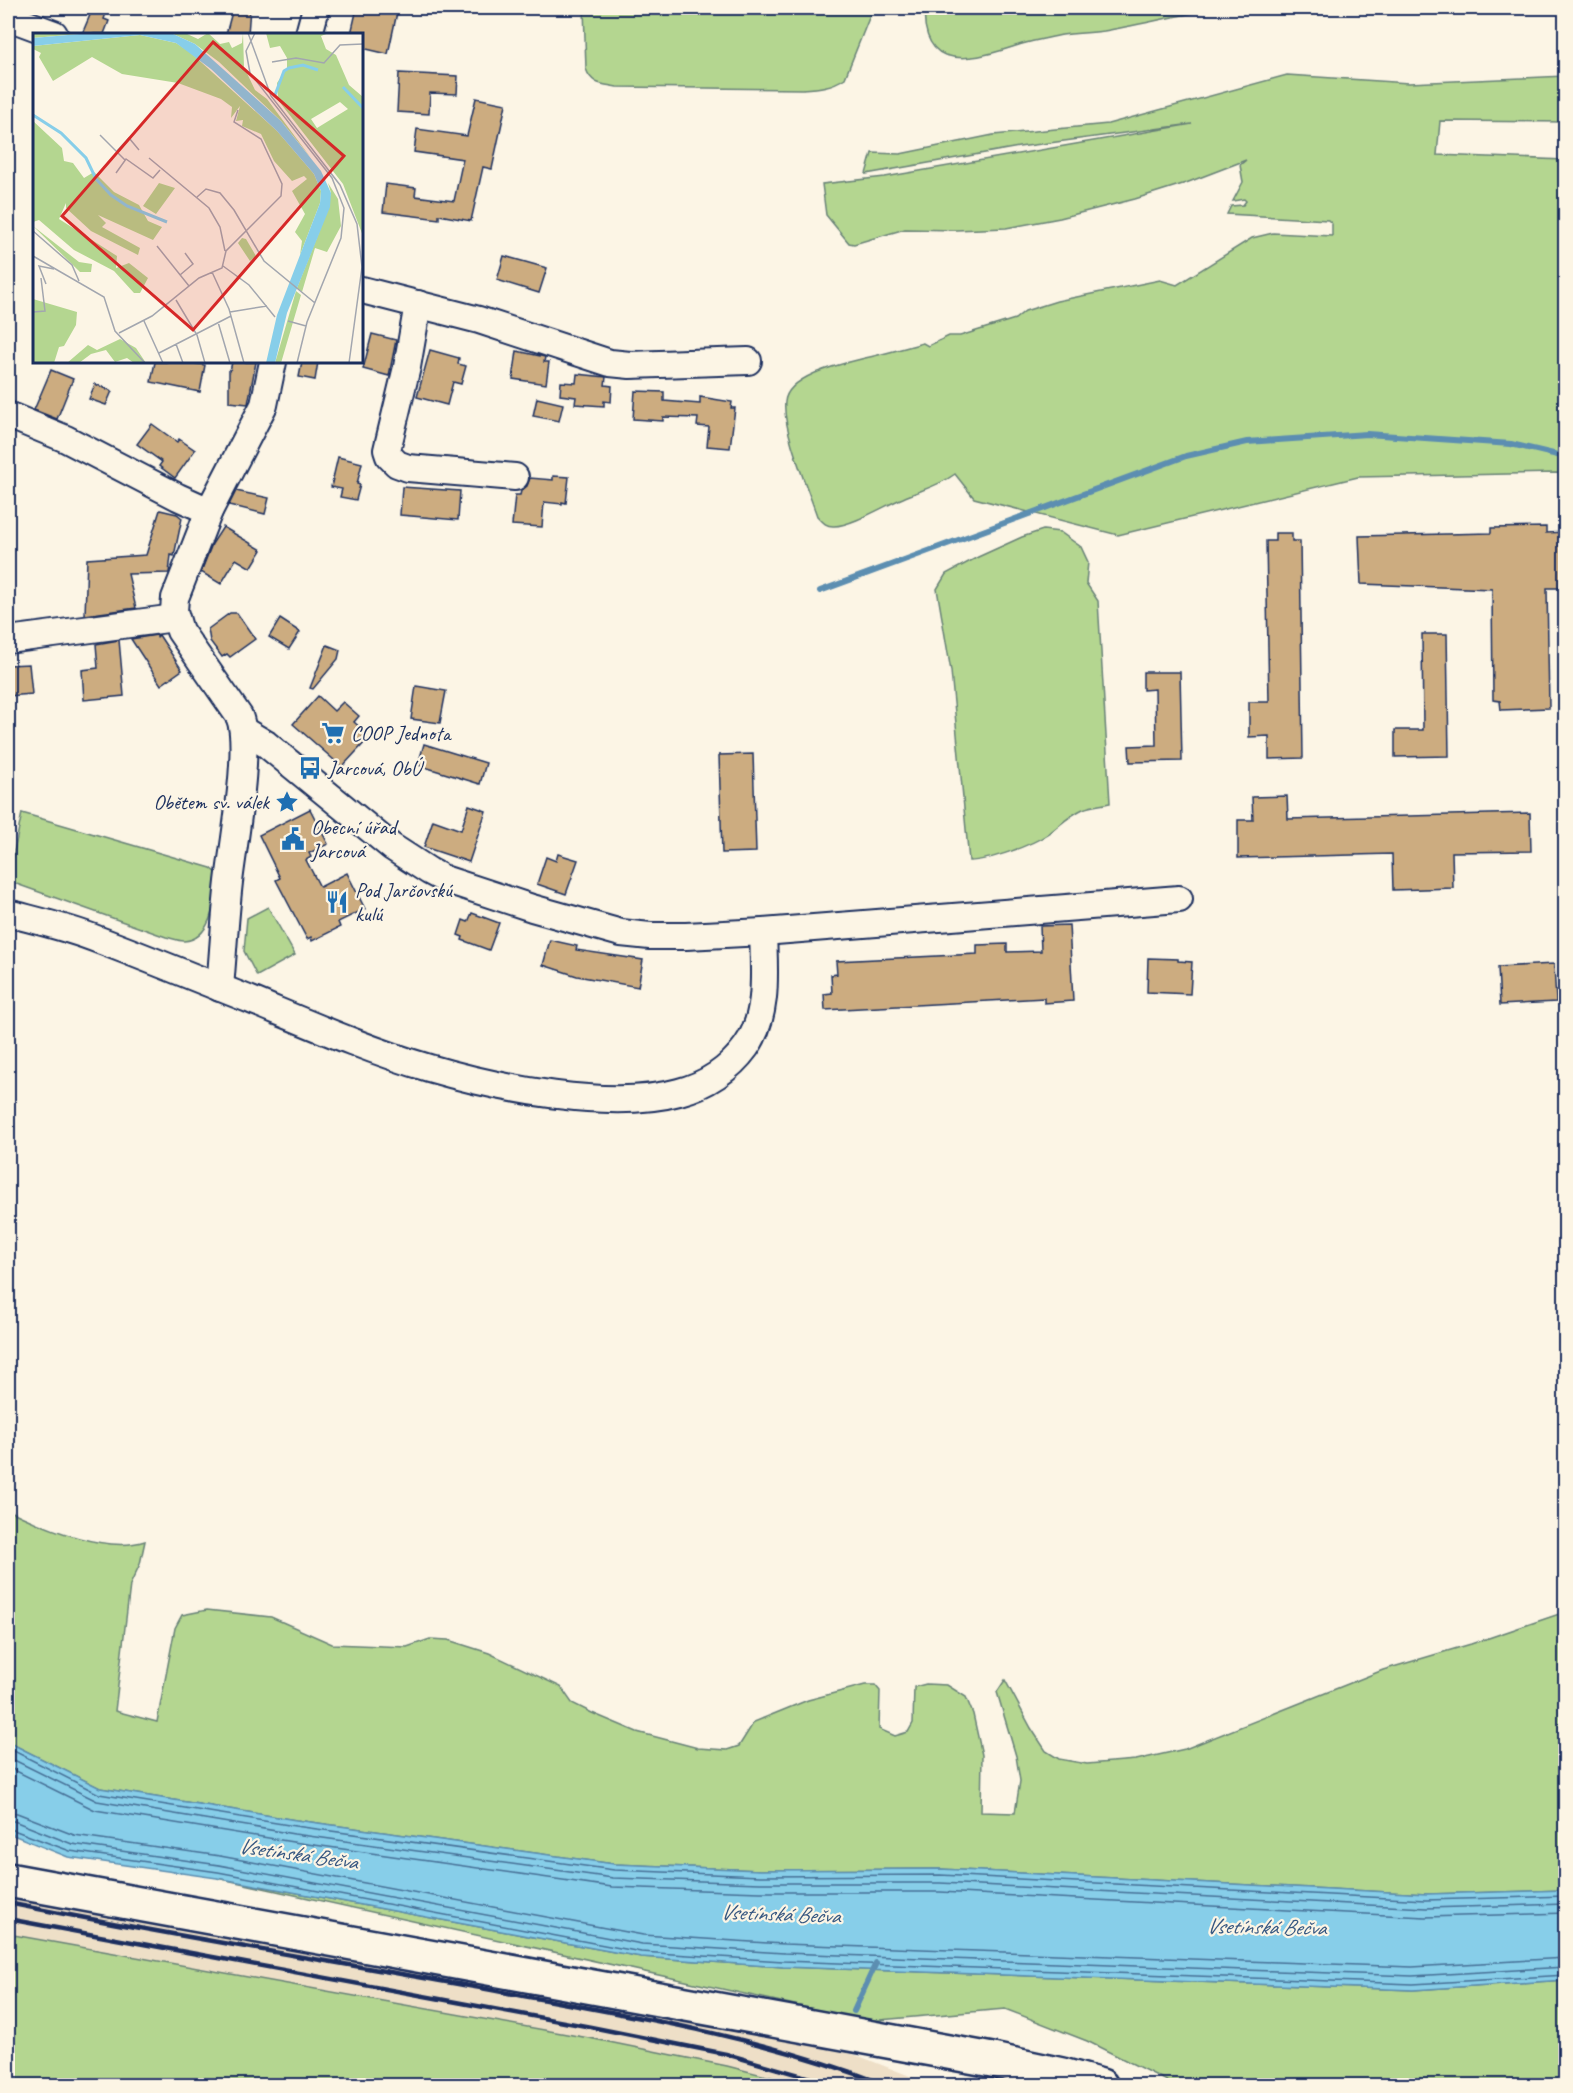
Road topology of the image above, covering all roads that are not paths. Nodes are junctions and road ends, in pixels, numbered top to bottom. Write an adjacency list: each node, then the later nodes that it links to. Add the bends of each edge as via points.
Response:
1 (316, 8): 4 (street)
2 (8, 17): 3 (street)
3 (51, 33)
4 (309, 33)
5 (363, 290): 6 (street)
6 (418, 304): 7 (street, via 610,363); 10 (street, via 388,442 389,456 403,467)
7 (748, 361)
8 (273, 363): 11 (street, via 264,405)
9 (8, 415): 11 (street, via 72,442)
10 (515, 477)
11 (209, 511): 12 (street, via 177,590)
12 (175, 618): 13 (street); 14 (street, via 186,642 239,716)
13 (8, 640)
14 (244, 731): 17 (street, via 266,744 392,847 444,879 621,933 686,936); 18 (street)
15 (1179, 899): 17 (street)
16 (8, 913): 18 (street, via 96,938)
17 (764, 932): 18 (street, via 761,1011 747,1045 722,1071 694,1087 635,1099 540,1092 429,1068)
18 (220, 988)
19 (8, 1880): 20 (main road, via 992,2060)
20 (1101, 2085)

